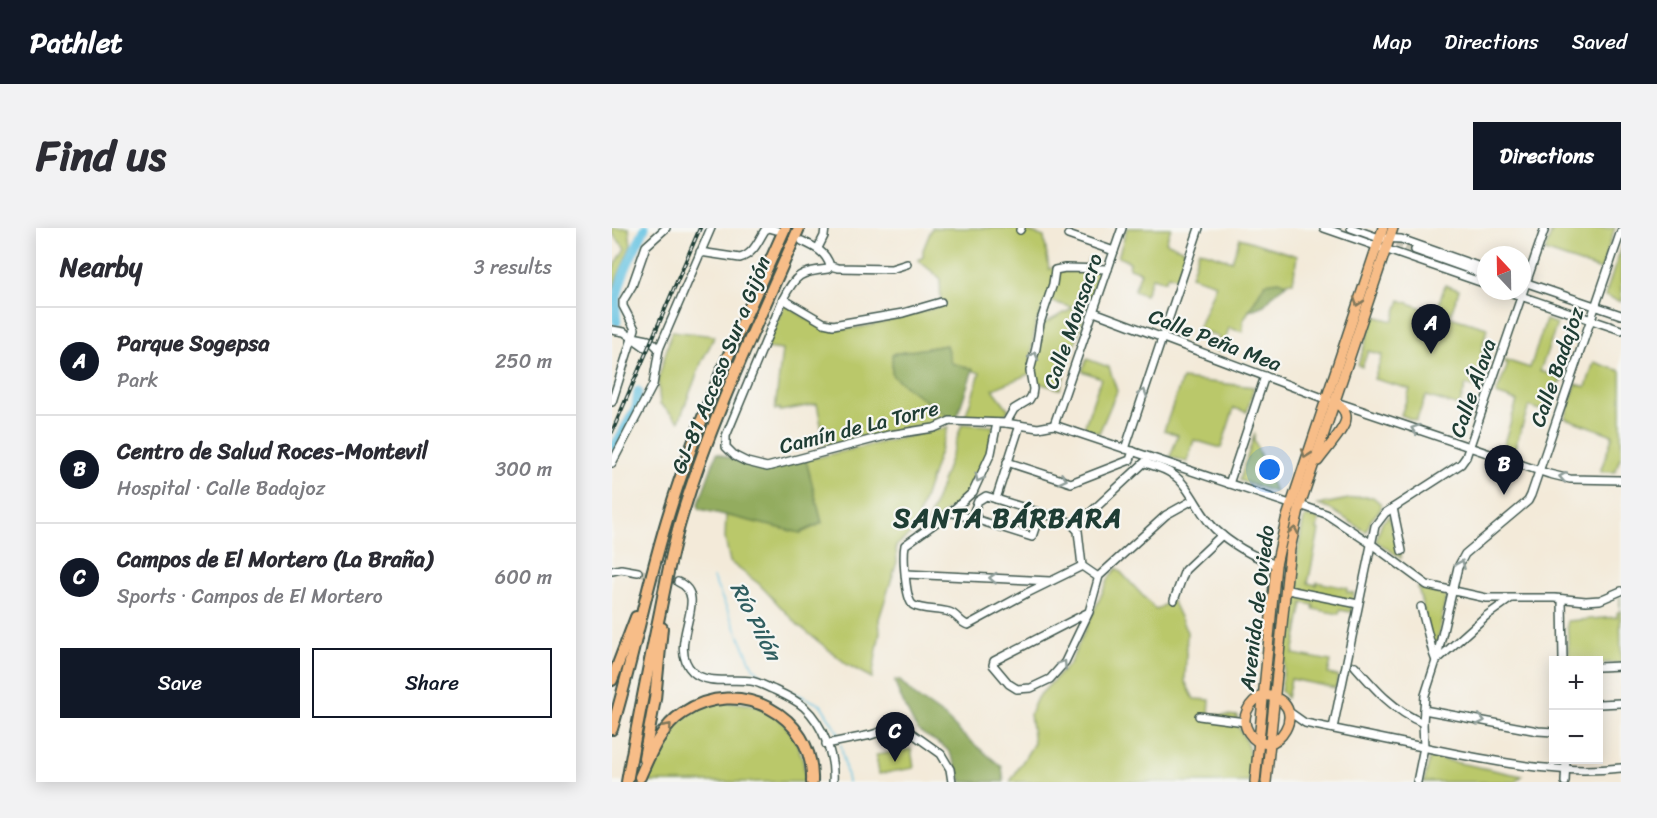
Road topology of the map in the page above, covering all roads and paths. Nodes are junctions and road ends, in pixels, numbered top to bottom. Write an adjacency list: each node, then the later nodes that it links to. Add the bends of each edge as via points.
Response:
1 (666, 228): 40 (street, via 646,246 623,302 635,328)
2 (711, 228): 21 (street)
3 (799, 228): 77 (highway, GJ-81 Acceso Sur a Gijón, via 701,456)
4 (825, 228): 17 (street)
5 (1122, 228): 20 (street, Calle Monsacro)
6 (1199, 228): 41 (street)
7 (1324, 228): 14 (street)
8 (1352, 228): 14 (street)
9 (1393, 228): 15 (main road, Avenida de Oviedo)
10 (1545, 228): 23 (street, Calle Álava)
11 (780, 229): 21 (street, via 765,230 746,256 740,258); 72 (highway, via 688,456)
12 (1621, 231): 34 (street, Calle Badajoz)
13 (1068, 235): 20 (street)
14 (1379, 237): 15 (street); 18 (street); 46 (main road, Avenida de Oviedo, one-way to 46)
15 (1390, 239): 18 (main road, Avenida de Oviedo); 25 (street, via 1401,239)
16 (802, 242): 17 (street)
17 (818, 248): 24 (street)
18 (1387, 250): 28 (street); 46 (main road, Avenida de Oviedo)
19 (1415, 250): 27 (street)
20 (1114, 251): 26 (street, Calle Monsacro)
21 (700, 252): 42 (street)
22 (907, 264): 24 (street, via 891,269)
23 (1531, 264)
24 (830, 266): 30 (street, Camín de La Torre, via 804,273)
25 (1477, 266)
26 (1108, 269): 35 (street, Calle Monsacro); 49 (street, one-way to 26, via 1014,409 1032,395 1030,370 1055,270)
27 (1477, 274)
28 (1477, 279)
29 (1531, 284): 34 (street)
30 (783, 299): 33 (street, via 834,325); 48 (street, Camín de La Torre, via 726,436 728,450 735,456 759,466 775,466 950,421)
31 (1531, 299): 37 (street)
32 (1521, 300): 52 (street, Calle Álava)
33 (941, 302)
34 (1596, 306): 36 (street); 37 (street, Calle Badajoz)
35 (1094, 312): 41 (street, Calle Peña Mea); 51 (street, Calle Monsacro)
36 (1621, 315)
37 (1591, 320): 39 (street); 58 (street, Calle Badajoz)
38 (612, 330): 40 (street)
39 (1621, 330)
40 (633, 337): 42 (street); 45 (street)
41 (1162, 338): 44 (street, Calle Peña Mea); 53 (street, one-way to 41)
42 (652, 346): 56 (street, via 653,385)
43 (612, 376): 45 (street)
44 (1265, 376): 46 (street, Calle Peña Mea); 60 (street)
45 (621, 377): 47 (street)
46 (1330, 400): 52 (street, Calle Peña Mea, one-way to 46); 57 (main road, Avenida de Oviedo); 57 (main road, Avenida de Oviedo, via 1345,412 1344,425); 63 (main road, Avenida de Oviedo, one-way to 63)
47 (612, 402)
48 (997, 423): 49 (street); 78 (street, one-way to 78, via 991,453 973,492 904,545)
49 (1006, 423): 50 (street)
50 (1020, 425): 51 (street); 55 (street)
51 (1054, 425): 53 (street)
52 (1471, 448): 58 (street, Calle Peña Mea); 64 (street, Calle Álava, via 1461,464)
53 (1129, 450): 54 (street); 55 (street, one-way to 53, via 1071,483 1130,460)
54 (1146, 460): 60 (street); 62 (street, via 1173,474); 68 (street)
55 (1007, 462): 61 (street)
56 (612, 463)
57 (1312, 470): 63 (main road, Avenida de Oviedo)
58 (1539, 472): 59 (street, Calle Peña Mea, one-way to 58); 83 (street, Calle Badajoz, one-way to 58, via 1461,559 1528,501)
59 (1621, 480)
60 (1229, 484): 63 (street)
61 (996, 499): 66 (street); 67 (street, via 986,496 978,501 974,511)
62 (1193, 500): 69 (street); 79 (street, via 1166,515)
63 (1295, 505): 70 (street, via 1326,514); 73 (main road, Avenida de Oviedo); 98 (main road, Avenida de Oviedo, one-way to 63)
64 (1393, 508): 70 (street, Calle Álava, via 1377,520); 71 (street)
65 (953, 513): 67 (street)
66 (1040, 513): 67 (street, via 1032,537); 68 (street)
67 (978, 520)
68 (1075, 527): 74 (street)
69 (1222, 535): 73 (street); 87 (street, via 1185,570)
70 (1370, 543): 83 (street, via 1427,585); 88 (street, Calle Álava)
71 (1402, 552)
72 (658, 554): 96 (highway); 109 (highway)
73 (1276, 565): 97 (main road, Avenida de Oviedo)
74 (1082, 566): 79 (street); 80 (street)
75 (612, 571): 76 (street, via 621,568)
76 (638, 572)
77 (668, 574): 121 (highway, via 655,699); 122 (highway)
78 (906, 574): 80 (street, one-way to 78); 80 (street, via 912,605 951,612 964,625)
79 (1098, 577): 90 (street)
80 (1052, 581)
81 (678, 582): 115 (street, via 692,592 682,647 692,671 717,680 754,681 796,701 810,715)
82 (1288, 590): 88 (street)
83 (1454, 591): 85 (street, via 1486,598); 92 (street, Calle Badajoz)
84 (1621, 591): 86 (street, via 1600,600)
85 (1513, 598): 86 (street); 92 (street, via 1486,616)
86 (1562, 599): 91 (street)
87 (1174, 600)
88 (1358, 604): 108 (street, Calle Álava)
89 (1421, 607): 92 (street)
90 (1089, 612): 90 (street, one-way to 90, via 993,662 1014,688 1040,686 1060,669)
91 (1563, 656)
92 (1436, 661): 102 (street, Calle Badajoz)
93 (1355, 666): 107 (street, via 1401,712)
94 (1621, 666): 95 (street)
95 (1603, 667)
96 (612, 680)
97 (1265, 680): 98 (main road, Avenida de Oviedo); 99 (street)
98 (1269, 695): 99 (main road); 103 (main road); 113 (main road, Avenida de Oviedo); 114 (main road, Avenida de Oviedo)
99 (1252, 701): 105 (main road)
100 (1621, 703): 101 (street)
101 (1603, 704)
102 (1424, 710): 107 (street, Calle Badajoz); 112 (street, one-way to 112)
103 (1288, 711): 106 (street); 110 (main road)
104 (1199, 716): 105 (street)
105 (1245, 722): 111 (main road)
106 (1305, 723): 108 (street); 110 (street)
107 (1423, 723): 116 (street, Calle Badajoz)
108 (1333, 728): 116 (street)
109 (612, 729)
110 (1287, 730): 113 (main road)
111 (1248, 732): 114 (main road); 117 (street)
112 (1549, 732)
113 (1273, 738): 114 (main road); 127 (main road)
114 (1259, 742): 117 (main road, Avenida de Oviedo)
115 (826, 744): 124 (street); 125 (street, via 895,727 906,729 941,754)
116 (1424, 747): 120 (street); 128 (street, Calle Badajoz)
117 (1256, 764): 126 (main road, Avenida de Oviedo)
118 (1566, 764): 120 (street)
119 (1621, 768): 120 (street)
120 (1566, 771): 129 (street)
121 (640, 780): 123 (highway, one-way to 123, via 660,736 682,713 706,701 740,698 768,706 794,729 809,758)
122 (627, 782)
123 (812, 782)
124 (832, 782)
125 (952, 782)
126 (1255, 782)
127 (1266, 782)
128 (1417, 782)
129 (1565, 782)

